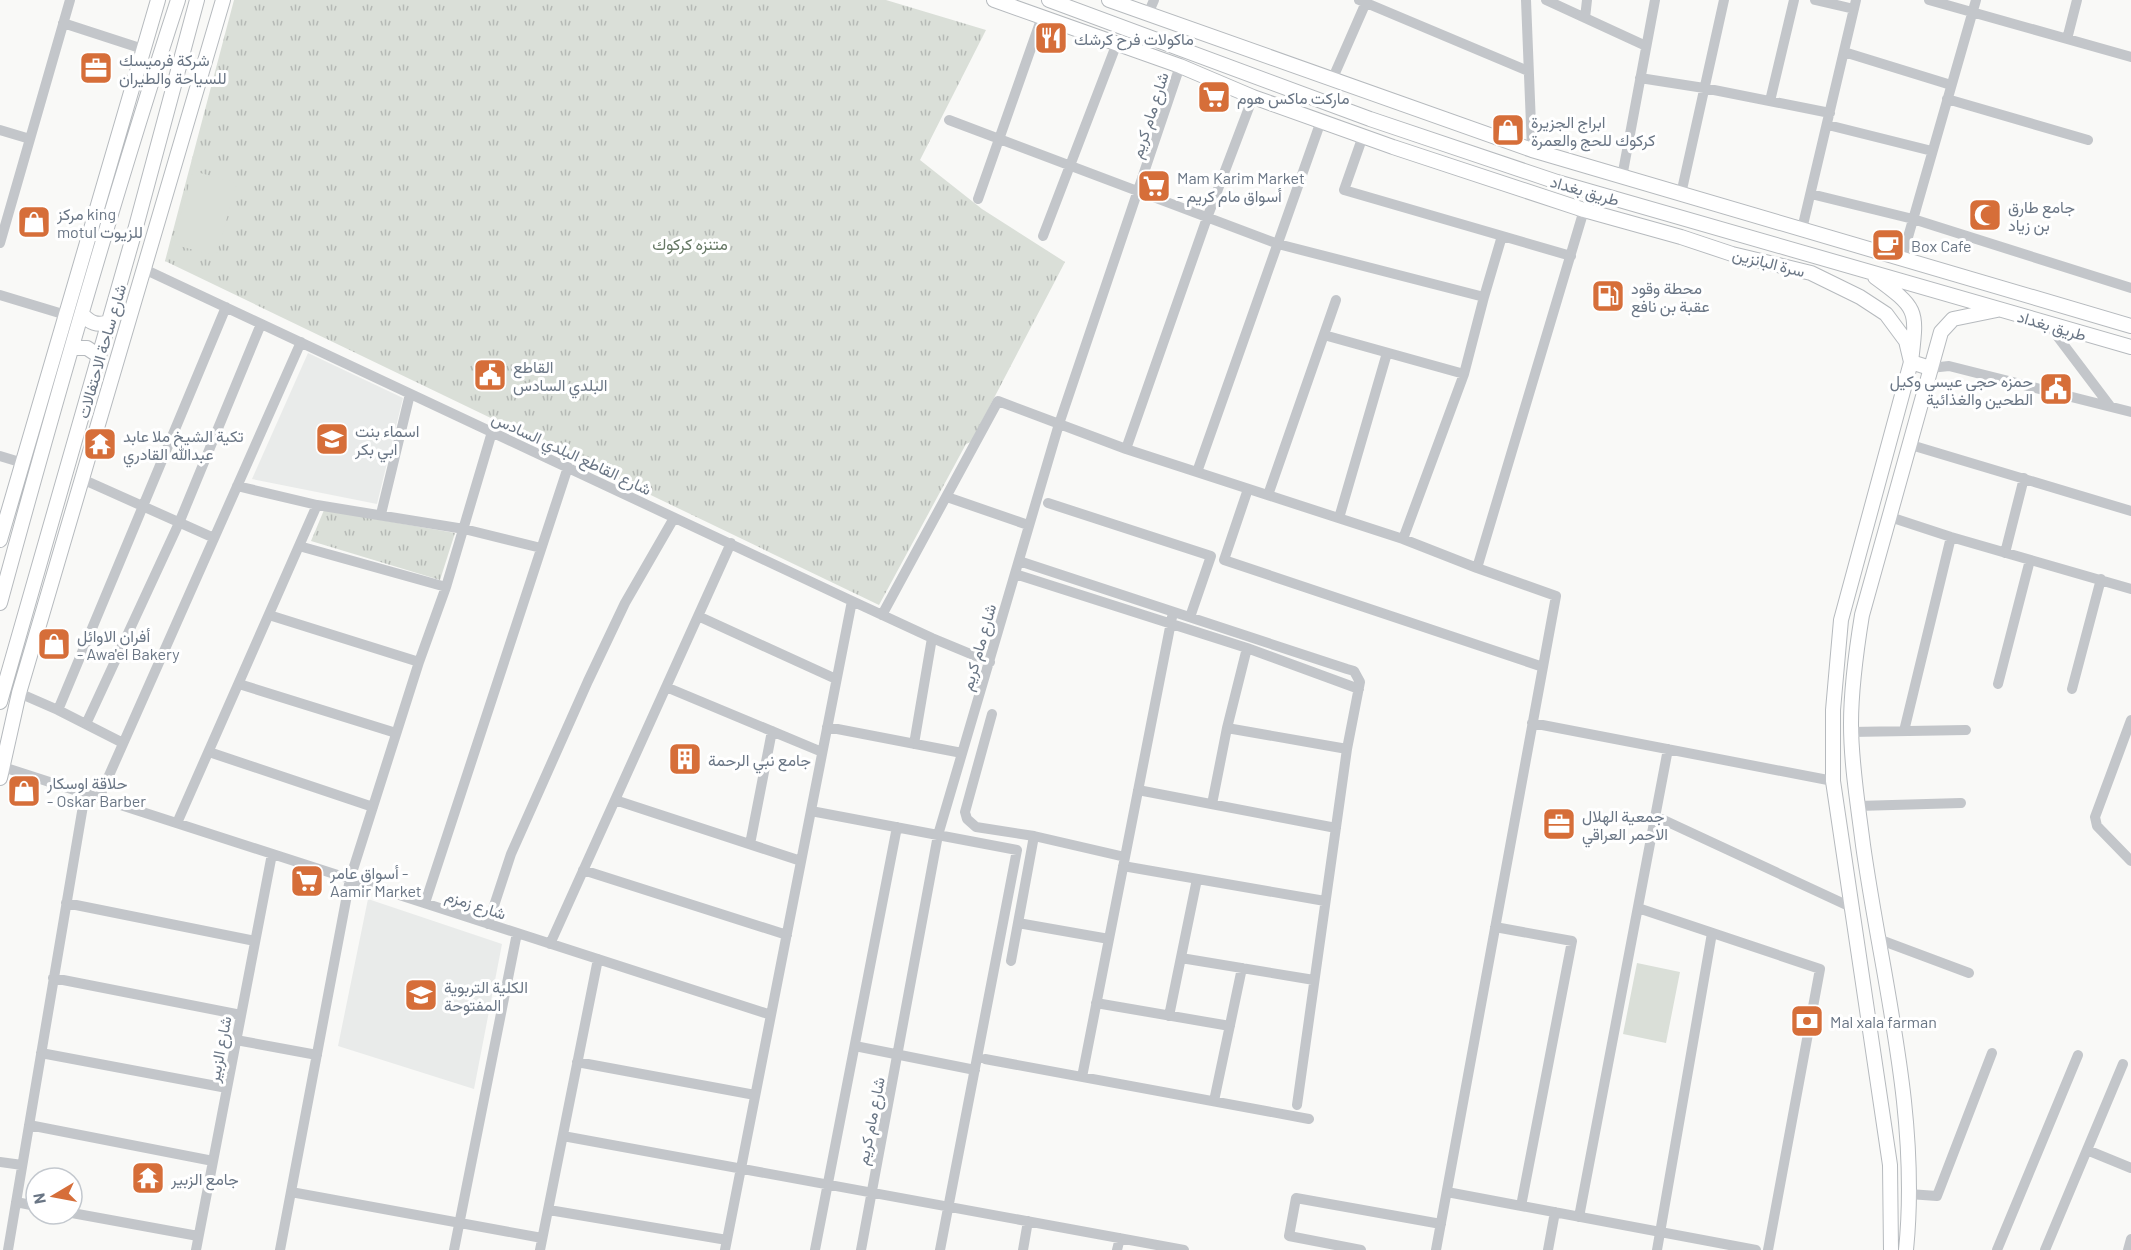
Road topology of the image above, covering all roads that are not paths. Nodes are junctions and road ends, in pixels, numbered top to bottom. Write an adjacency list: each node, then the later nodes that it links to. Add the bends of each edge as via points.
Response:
1 (70, 0): 27 (street)
2 (158, 0): 31 (main road)
3 (178, 0): 40 (main road, شارع ساحة الاحتفالات)
4 (197, 0): 76 (main road, شارع ساحة الاحتفالات)
5 (223, 0): 79 (main road)
6 (994, 0): 24 (main road, سرة البانزين)
7 (1109, 0): 23 (main road, طريق بغداد)
8 (1154, 0): 23 (street)
9 (1526, 0): 36 (street)
10 (1546, 0): 25 (street)
11 (1587, 0): 25 (street)
12 (1655, 0): 30 (street)
13 (1724, 0): 44 (street)
14 (1794, 0): 47 (street)
15 (1815, 0): 21 (street)
16 (1929, 0): 22 (street)
17 (1976, 0): 22 (street)
18 (2077, 0): 28 (street)
19 (1364, 1): 36 (street); 41 (street)
20 (1056, 2): 26 (main road); 34 (main road, طريق بغداد)
21 (1855, 4): 32 (street)
22 (1972, 12): 28 (street); 42 (street)
23 (1148, 14): 41 (main road, طريق بغداد)
24 (1042, 17): 26 (main road, سرة البانزين); 56 (street)
25 (1585, 18): 30 (street)
26 (1056, 22): 29 (main road, سرة البانزين)
27 (63, 23): 31 (street); 55 (street)
28 (2067, 39): 33 (street)
29 (1117, 43): 35 (main road, سرة البانزين); 61 (street)
30 (1646, 46): 39 (street)
31 (143, 49): 37 (main road)
32 (1844, 52): 42 (street); 49 (street)
33 (2131, 57)
34 (1211, 61): 38 (main road); 48 (main road, طريق بغداد)
35 (1180, 66): 38 (main road, سرة البانزين); 64 (street, شارع مام كريم)
36 (1528, 71): 59 (street)
37 (136, 75): 40 (main road); 71 (main road)
38 (1205, 76): 45 (main road, سرة البانزين)
39 (1640, 78): 44 (street); 62 (street)
40 (152, 79): 74 (main road, شارع ساحة الاحتفالات)
41 (1332, 80): 43 (main road, طريق بغداد)
42 (1951, 85): 46 (street)
43 (1356, 87): 48 (main road); 59 (main road, طريق بغداد)
44 (1704, 88): 47 (street); 65 (street)
45 (1253, 98): 51 (main road, سرة البانزين); 72 (street)
46 (1947, 99): 57 (street); 60 (street)
47 (1770, 101): 49 (street)
48 (1345, 110): 52 (main road, طريق بغداد)
49 (1829, 119): 60 (street); 66 (street)
50 (949, 120): 56 (street)
51 (1320, 121): 54 (main road, سرة البانزين); 81 (street)
52 (1398, 129): 58 (main road); 63 (main road, طريق بغداد)
53 (0, 130): 55 (street)
54 (1364, 136): 58 (main road, سرة البانزين); 78 (street, via 1344,190)
55 (30, 139): 70 (street)
56 (1000, 139): 61 (street); 67 (street)
57 (2088, 140)
58 (1393, 147): 68 (main road, سرة البانزين)
59 (1532, 150): 62 (main road, طريق بغداد)
60 (1932, 151): 73 (street)
61 (1070, 166): 64 (street); 77 (street)
62 (1622, 177): 65 (main road, طريق بغداد)
63 (1557, 182): 68 (main road); 85 (main road, طريق بغداد)
64 (1139, 192): 72 (street); 110 (street, شارع مام كريم)
65 (1681, 194): 75 (main road, طريق بغداد)
66 (1811, 194): 73 (street); 75 (street)
67 (978, 200)
68 (1553, 200): 69 (main road, سرة البانزين)
69 (1588, 211): 82 (street); 104 (main road, سرة البانزين, via 1811,273 1886,314 1906,341)
70 (4, 214): 80 (street)
71 (94, 217): 74 (main road); 93 (main road)
72 (1207, 218): 81 (street); 113 (street)
73 (1913, 219): 83 (street); 86 (street)
74 (109, 221): 92 (main road, شارع ساحة الاحتفالات)
75 (1802, 229): 83 (main road, طريق بغداد)
76 (134, 234): 79 (main road); 94 (main road, شارع ساحة الاحتفالات)
77 (1043, 236)
78 (1502, 236): 82 (street); 88 (street)
79 (152, 240): 84 (main road)
80 (0, 243)
81 (1278, 244): 88 (street); 117 (street)
82 (1571, 256): 146 (street)
83 (1902, 258): 97 (main road, طريق بغداد)
84 (144, 269): 90 (street, شارع القاطع البلدي السادس); 119 (main road)
85 (1866, 270): 91 (main road, طريق بغداد); 104 (main road, via 1900,296 1914,314)
86 (2131, 288)
87 (0, 295): 93 (street)
88 (1484, 297): 106 (street)
89 (1336, 300): 98 (street)
90 (226, 307): 95 (street, شارع القاطع البلدي السادس); 127 (street)
91 (2001, 310): 96 (main road, طريق بغداد); 105 (main road, via 1953,319 1941,332)
92 (82, 314): 94 (main road, via 94,324); 101 (main road, شارع ساحة الاحتفالات)
93 (66, 315): 115 (main road)
94 (109, 322): 103 (main road, شارع ساحة الاحتفالات)
95 (261, 324): 99 (street, شارع القاطع البلدي السادس); 133 (street)
96 (2048, 324): 100 (main road, طريق بغداد); 108 (street)
97 (2131, 326)
98 (1324, 335): 102 (street); 122 (street)
99 (301, 342): 107 (street, شارع القاطع البلدي السادس); 120 (street)
100 (2131, 347)
101 (73, 348): 103 (main road, via 87,348); 152 (main road, شارع ساحة الاحتفالات, via 38,459)
102 (1387, 353): 106 (street); 132 (street)
103 (99, 356): 153 (main road, شارع ساحة الاحتفالات)
104 (1911, 362): 105 (main road); 193 (main road, via 1841,620 1833,710)
105 (1930, 368): 108 (street, via 1950,366); 112 (main road)
106 (1464, 374): 138 (street)
107 (410, 394): 111 (street, شارع القاطع البلدي السادس); 129 (street)
108 (2110, 406): 109 (street)
109 (2131, 412)
110 (1059, 424): 113 (street); 123 (street, via 998,401); 134 (street, شارع مام كريم)
111 (492, 432): 116 (street, شارع القاطع البلدي السادس); 135 (street)
112 (1911, 445): 118 (street); 130 (main road)
113 (1126, 449): 117 (street)
114 (0, 456): 115 (street)
115 (23, 463): 125 (main road)
116 (568, 467): 131 (street, شارع القاطع البلدي السادس); 142 (street)
117 (1197, 472): 121 (street)
118 (2024, 478): 128 (street); 143 (street)
119 (82, 480): 127 (street); 159 (main road)
120 (237, 486): 126 (street); 137 (street)
121 (1248, 489): 122 (street); 164 (street, via 1224,560)
122 (1268, 495): 132 (street)
123 (947, 496): 134 (street); 155 (street)
124 (1048, 503): 158 (street, via 1211,556)
125 (5, 505): 139 (main road)
126 (317, 505): 129 (street); 141 (street)
127 (142, 507): 133 (street); 173 (street)
128 (2131, 511)
129 (381, 514): 135 (street)
130 (1890, 517): 136 (street); 183 (main road, via 1862,615 1854,663)
131 (674, 518): 140 (street, شارع القاطع البلدي السادس); 223 (street, via 625,603 588,681 511,854)
132 (1339, 518): 138 (street)
133 (179, 523): 137 (street); 177 (street)
134 (1028, 525): 145 (street, شارع مام كريم)
135 (464, 529): 142 (street); 149 (street)
136 (1951, 537): 143 (street); 182 (street)
137 (214, 538): 185 (street)
138 (1403, 539): 146 (street)
139 (0, 540)
140 (731, 543): 151 (street, شارع القاطع البلدي السادس); 156 (street)
141 (299, 546): 149 (street); 154 (street)
142 (541, 548): 219 (street)
143 (2005, 553): 144 (street)
144 (2030, 560): 148 (street); 167 (street)
145 (1019, 561): 147 (street, شارع مام كريم); 157 (street)
146 (1477, 568): 164 (street, via 1556,596)
147 (1015, 574): 157 (street); 163 (street, شارع مام كريم)
148 (2101, 579): 150 (street); 170 (street)
149 (446, 587): 162 (street)
150 (2131, 589)
151 (852, 601): 155 (street, شارع القاطع البلدي السادس); 165 (street)
152 (0, 603)
153 (24, 615): 159 (main road); 172 (main road, شارع ساحة الاحتفالات)
154 (269, 615): 162 (street); 166 (street)
155 (882, 615): 160 (street, شارع القاطع البلدي السادس)
156 (698, 616): 165 (street); 168 (street)
157 (1171, 617): 158 (street); 161 (street); 194 (street)
158 (1190, 617): 169 (street, via 1353,671 1360,682)
159 (40, 621): 171 (main road)
160 (932, 638): 163 (street, شارع القاطع البلدي السادس); 186 (street)
161 (1247, 648): 169 (street); 179 (street)
162 (419, 662): 184 (street)
163 (990, 662): 191 (street, شارع مام كريم)
164 (1543, 667): 176 (street)
165 (836, 679): 178 (street)
166 (239, 684): 184 (street); 189 (street)
167 (1998, 684)
168 (666, 687): 181 (street); 197 (street)
169 (1359, 689): 187 (street)
170 (2072, 689)
171 (19, 693): 173 (street); 192 (main road)
172 (0, 702)
173 (58, 710): 177 (street)
174 (992, 714): 208 (street, via 965,812 967,819 976,827)
175 (2131, 720): 213 (street, via 2095,817 2097,826)
176 (1532, 723): 188 (street); 224 (street)
177 (86, 724): 185 (street)
178 (827, 727): 186 (street); 190 (street)
179 (1227, 728): 187 (street); 199 (street)
180 (1966, 730): 182 (street)
181 (772, 731): 190 (street); 209 (street)
182 (1904, 731): 183 (street)
183 (1851, 732): 200 (main road)
184 (396, 733): 201 (street)
185 (123, 743): 196 (street)
186 (914, 744): 191 (street)
187 (1347, 749): 206 (street)
188 (1668, 749): 193 (street); 203 (street)
189 (209, 752): 201 (street); 204 (street)
190 (822, 752): 202 (street)
191 (962, 753): 207 (street, شارع مام كريم)
192 (1, 770): 195 (street, شارع زمزم)
193 (1833, 781): 221 (main road)
194 (1138, 790): 199 (street); 212 (street)
195 (85, 794): 196 (street, شارع زمزم); 218 (street)
196 (99, 798): 204 (street, شارع زمزم)
197 (615, 800): 209 (street); 214 (street)
198 (1961, 803): 200 (street)
199 (1212, 804): 206 (street)
200 (1858, 806): 229 (main road)
201 (373, 807): 215 (street)
202 (811, 811): 205 (street); 211 (street)
203 (1655, 816): 220 (street); 221 (street)
204 (177, 824): 210 (street, شارع زمزم)
205 (897, 827): 207 (street); 247 (street)
206 (1336, 828): 217 (street)
207 (938, 835): 251 (street, شارع مام كريم); 256 (street, via 1017,850)
208 (1034, 836): 212 (street); 222 (street)
209 (750, 844): 211 (street)
210 (272, 854): 215 (street, شارع زمزم); 230 (street, شارع الزبير)
211 (801, 861): 227 (street)
212 (1124, 861): 216 (street); 228 (street)
213 (2131, 861)
214 (583, 870): 227 (street); 231 (street)
215 (350, 879): 219 (street, شارع زمزم); 250 (street)
216 (1197, 879): 217 (street); 232 (street)
217 (1325, 902): 238 (street)
218 (66, 903): 230 (street); 237 (street)
219 (425, 903): 223 (street, شارع زمزم)
220 (1638, 908): 226 (street); 283 (street)
221 (1853, 909): 244 (main road)
222 (1018, 923): 228 (street); 234 (street)
223 (488, 924): 225 (street, شارع زمزم)
224 (1495, 927): 273 (street); 278 (street, via 1572,941)
225 (517, 933): 231 (street, شارع زمزم); 285 (street)
226 (1712, 933): 287 (street); 308 (street, via 1820,969)
227 (787, 935): 241 (street)
228 (1109, 939): 239 (street)
229 (1878, 939): 236 (street); 243 (main road)
230 (255, 941): 240 (street, شارع الزبير)
231 (550, 944): 233 (street, شارع زمزم)
232 (1181, 958): 235 (street); 242 (street)
233 (598, 959): 241 (street, شارع زمزم); 254 (street)
234 (1011, 961)
235 (1242, 968): 238 (street); 245 (street)
236 (1969, 973)
237 (53, 978): 240 (street); 248 (street)
238 (1314, 980): 261 (street)
239 (1096, 1003): 242 (street); 257 (street)
240 (241, 1015): 246 (street, شارع الزبير)
241 (771, 1015): 259 (street)
242 (1169, 1016): 245 (street)
243 (1892, 1020): 244 (main road); 275 (main road, via 1905,1098)
244 (1870, 1024): 309 (main road, via 1890,1166)
245 (1230, 1026): 260 (street)
246 (236, 1040): 250 (street); 258 (street, شارع الزبير)
247 (855, 1046): 251 (street); 271 (street)
248 (41, 1053): 258 (street); 263 (street)
249 (1992, 1053): 275 (street, via 1937,1196)
250 (317, 1055): 272 (street)
251 (898, 1055): 256 (street); 274 (street, شارع مام كريم)
252 (2078, 1055): 311 (street)
253 (985, 1059): 257 (street)
254 (577, 1062): 259 (street); 264 (street)
255 (2123, 1064): 265 (street)
256 (975, 1070): 279 (street)
257 (1082, 1077): 260 (street)
258 (227, 1088): 266 (street, شارع الزبير)
259 (755, 1095): 269 (street)
260 (1214, 1101): 262 (street)
261 (1297, 1105)
262 (1309, 1119)
263 (28, 1125): 266 (street); 268 (street)
264 (563, 1136): 269 (street); 280 (street)
265 (2087, 1150): 270 (street); 312 (street)
266 (213, 1161): 288 (street, شارع الزبير)
267 (0, 1162): 268 (street)
268 (22, 1165): 276 (street)
269 (741, 1168): 271 (street); 291 (street)
270 (2131, 1168)
271 (828, 1185): 274 (street); 297 (street)
272 (291, 1192): 285 (street); 294 (street)
273 (1448, 1192): 278 (street); 286 (street)
274 (872, 1193): 279 (street); 298 (street, شارع مام كريم)
275 (1909, 1194): 310 (main road)
276 (16, 1202): 277 (street); 292 (street)
277 (24, 1204)
278 (1521, 1206): 281 (street)
279 (949, 1207): 284 (street); 299 (street)
280 (549, 1210): 289 (street); 291 (street)
281 (1555, 1212): 283 (street); 305 (street)
282 (84, 1215): 288 (street)
283 (1579, 1217): 287 (street)
284 (1028, 1221): 290 (street); 300 (street)
285 (460, 1223): 289 (street); 295 (street)
286 (1441, 1224): 303 (street, via 1296,1198 1289,1236); 304 (street)
287 (1660, 1232): 306 (street); 307 (street)
288 (198, 1236): 293 (street, شارع الزبير)
289 (542, 1238): 296 (street)
290 (1120, 1238): 301 (street); 302 (street)
291 (726, 1245)
292 (11, 1249)
293 (196, 1250)
294 (280, 1250)
295 (454, 1250)
296 (540, 1250)
297 (815, 1250)
298 (861, 1250)
299 (940, 1250)
300 (1023, 1250)
301 (1118, 1250)
302 (1184, 1250)
303 (1361, 1250)
304 (1436, 1250)
305 (1548, 1250)
306 (1657, 1250)
307 (1756, 1250)
308 (1768, 1250)
309 (1891, 1250)
310 (1906, 1250)
311 (1997, 1250)
312 (2045, 1250)

